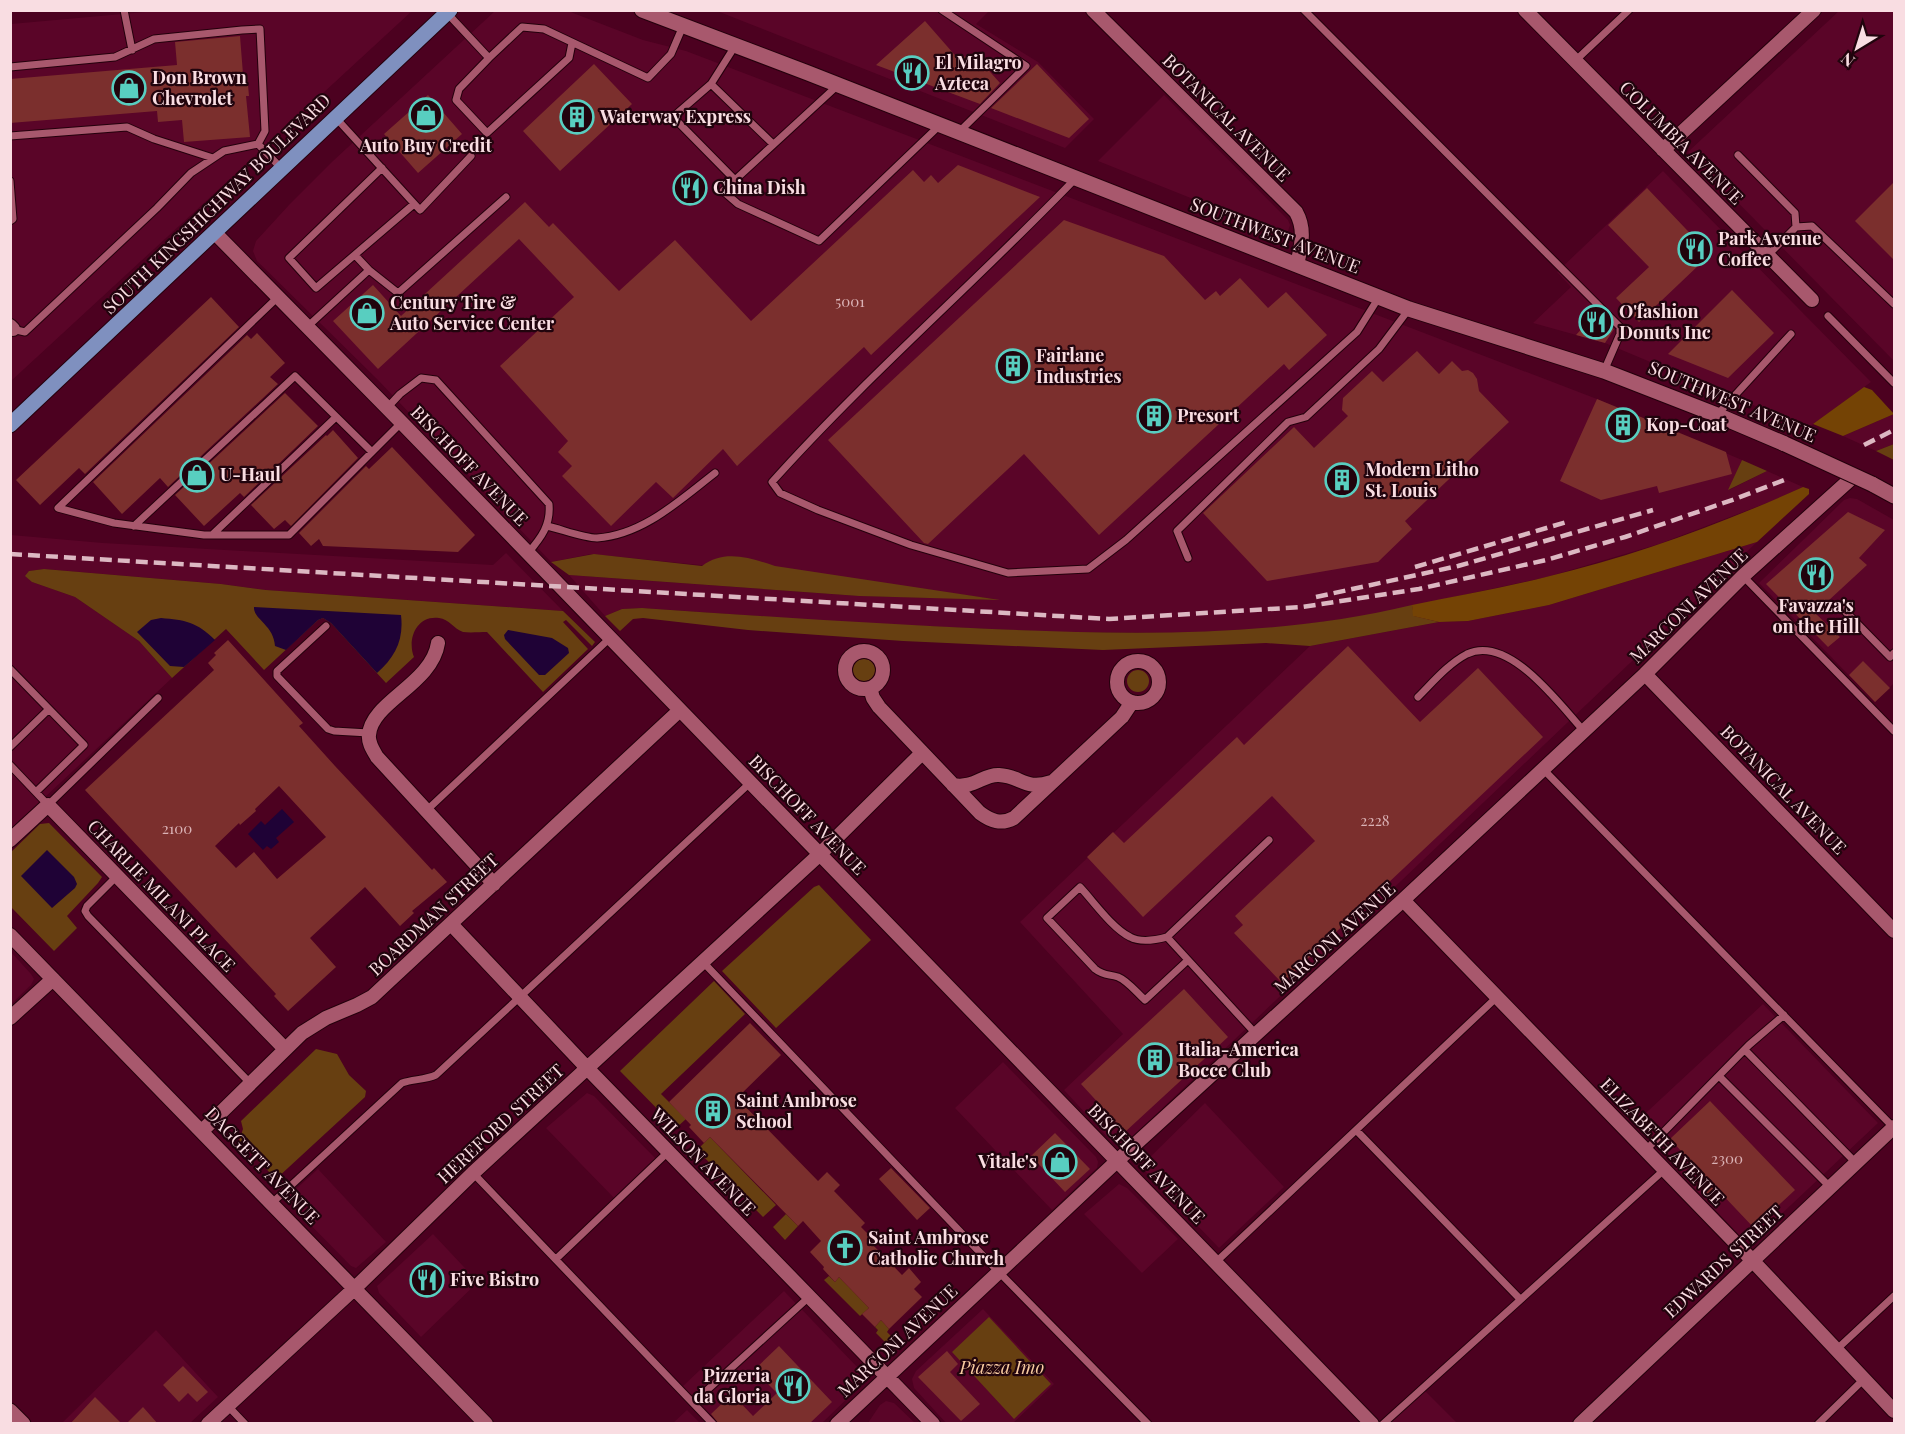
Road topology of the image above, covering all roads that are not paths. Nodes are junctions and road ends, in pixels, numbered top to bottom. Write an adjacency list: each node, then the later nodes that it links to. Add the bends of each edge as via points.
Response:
1 (124, 10): 13 (lane)
2 (642, 10): 10 (street, SOUTHWEST AVENUE)
3 (942, 10): 21 (lane, via 1026,66)
4 (1093, 10): 41 (street, BOTANICAL AVENUE, via 1296,213 1302,223)
5 (1304, 10): 52 (lane, via 1620,327)
6 (1525, 10): 15 (street, COLUMBIA AVENUE)
7 (1629, 10): 15 (lane)
8 (1814, 10): 25 (street)
9 (448, 12): 14 (lane); 19 (main road, SOUTH KINGSHIGHWAY BOULEVARD)
10 (683, 26): 11 (lane, via 670,54 648,78); 12 (street, SOUTHWEST AVENUE)
11 (572, 42): 14 (lane, via 544,29 522,27); 14 (lane, via 569,58 487,133 456,100 459,89)
12 (735, 45): 17 (lane); 18 (street, SOUTHWEST AVENUE)
13 (132, 50): 16 (lane, via 115,57); 23 (lane, via 154,39 260,29 265,131)
14 (489, 58)
15 (1575, 61): 25 (street, COLUMBIA AVENUE)
16 (10, 67)
17 (711, 84): 24 (lane); 32 (lane, via 673,117)
18 (838, 85): 20 (street, SOUTHWEST AVENUE); 24 (lane)
19 (336, 118): 29 (lane); 30 (main road, SOUTH KINGSHIGHWAY BOULEVARD)
20 (940, 125): 21 (street, SOUTHWEST AVENUE); 32 (lane, via 819,241 738,204 723,191)
21 (959, 132): 31 (street, SOUTHWEST AVENUE)
22 (10, 136): 28 (lane, via 127,127)
23 (258, 144): 28 (lane, via 224,151); 30 (lane)
24 (773, 144): 32 (lane)
25 (1663, 150): 40 (street, COLUMBIA AVENUE)
26 (1738, 155): 37 (lane, via 1795,213)
27 (471, 156): 35 (lane, via 420,210)
28 (213, 158): 50 (lane, via 192,172 25,332)
29 (382, 168): 35 (lane); 39 (lane, via 289,258 316,288)
30 (282, 170): 38 (main road, SOUTH KINGSHIGHWAY BOULEVARD)
31 (1076, 179): 41 (street, SOUTHWEST AVENUE); 44 (lane, via 816,432 772,482 780,493 911,545 1008,573 1088,569 1126,540 1357,332)
32 (735, 180)
33 (10, 181): 36 (lane, via 14,219)
34 (506, 197): 42 (lane, via 398,293)
35 (414, 204): 39 (lane)
36 (10, 221)
37 (1796, 227): 40 (lane); 46 (lane, via 1812,226)
38 (215, 233): 43 (street, BISCHOFF AVENUE); 58 (main road, SOUTH KINGSHIGHWAY BOULEVARD)
39 (355, 255): 42 (lane)
40 (1768, 255): 45 (street, COLUMBIA AVENUE)
41 (1297, 265): 44 (street, SOUTHWEST AVENUE)
42 (369, 270): 49 (lane)
43 (278, 297): 49 (street, BISCHOFF AVENUE); 63 (lane, via 58,508)
44 (1379, 297): 47 (street, SOUTHWEST AVENUE)
45 (1812, 300)
46 (1894, 304)
47 (1409, 309): 52 (street, SOUTHWEST AVENUE); 67 (lane, via 1379,349 1306,417 1288,422 1177,531)
48 (1828, 316): 53 (lane)
49 (307, 327): 54 (street, BISCHOFF AVENUE)
50 (11, 329)
51 (1791, 334): 55 (lane)
52 (1604, 371): 55 (street, SOUTHWEST AVENUE)
53 (1894, 383)
54 (387, 408): 57 (street, BISCHOFF AVENUE); 64 (lane, via 421,378 436,380 549,504)
55 (1717, 415): 61 (street, SOUTHWEST AVENUE, bridge)
56 (336, 417): 59 (lane); 63 (lane, via 295,376); 65 (lane)
57 (402, 423): 59 (lane); 66 (street, BISCHOFF AVENUE)
58 (10, 426)
59 (372, 452): 65 (lane, via 289,535)
60 (715, 473): 64 (lane, via 634,529 595,538)
61 (1854, 476): 62 (street, SOUTHWEST AVENUE, bridge); 68 (street, MARCONI AVENUE)
62 (1894, 496)
63 (134, 526): 65 (lane)
64 (547, 526): 66 (lane)
65 (213, 534)
66 (528, 553): 71 (street, BISCHOFF AVENUE)
67 (1188, 558)
68 (1743, 576): 75 (street, MARCONI AVENUE); 83 (lane)
69 (1841, 607): 73 (lane, via 1890,657)
70 (326, 626): 84 (lane, via 277,671 277,676 328,729)
71 (610, 638): 81 (street, BISCHOFF AVENUE); 94 (lane)
72 (438, 643): 84 (street, via 426,670 382,712)
73 (1894, 653)
74 (10, 669): 80 (lane)
75 (1645, 674): 82 (street, MARCONI AVENUE); 102 (street, BOTANICAL AVENUE)
76 (870, 688): 86 (street, via 879,707)
77 (1418, 697): 82 (lane, via 1469,653 1503,654 1538,681)
78 (158, 698): 93 (lane)
79 (1132, 702): 89 (street, via 1122,717)
80 (49, 709): 85 (lane); 92 (lane, via 84,745)
81 (680, 710): 90 (street, BISCHOFF AVENUE); 99 (street, BOARDMAN STREET)
82 (1584, 731): 88 (street, MARCONI AVENUE)
83 (1894, 731)
84 (369, 733): 94 (street, via 377,757)
85 (10, 747)
86 (922, 753): 91 (street); 97 (street, HEREFORD STREET)
87 (10, 765): 92 (lane)
88 (1543, 769): 100 (street, MARCONI AVENUE); 110 (lane)
89 (1053, 781): 91 (street, via 1030,785 999,775 970,785); 91 (street, via 1007,822 987,818)
90 (751, 782): 97 (street, BISCHOFF AVENUE); 109 (lane)
91 (953, 785)
92 (36, 792): 93 (lane)
93 (48, 804): 95 (street); 98 (street, CHARLIE MILANI PLACE)
94 (426, 811): 99 (street)
95 (10, 840)
96 (1269, 840): 104 (lane)
97 (820, 854): 106 (street, HEREFORD STREET); 123 (street, BISCHOFF AVENUE)
98 (117, 876): 113 (street, CHARLIE MILANI PLACE); 117 (lane, via 87,906 88,916)
99 (494, 884): 101 (street, BOARDMAN STREET)
100 (1403, 900): 108 (street, ELIZABETH AVENUE); 112 (street, MARCONI AVENUE)
101 (451, 924): 109 (street, WILSON AVENUE); 113 (street, BOARDMAN STREET, via 372,997 313,1025)
102 (1894, 931)
103 (10, 935): 107 (street, DAGGETT AVENUE)
104 (1167, 937): 105 (lane); 105 (lane, via 1131,938 1080,887 1047,918 1095,969 1116,976 1145,1000)
105 (1188, 960): 112 (lane)
106 (702, 962): 115 (street, HEREFORD STREET); 132 (lane)
107 (53, 979): 111 (street); 120 (street, DAGGETT AVENUE)
108 (1497, 997): 119 (lane); 121 (street, ELIZABETH AVENUE)
109 (520, 998): 115 (street, WILSON AVENUE); 128 (lane, via 436,1076 402,1083)
110 (1784, 1015): 114 (lane); 118 (lane)
111 (10, 1018)
112 (1256, 1034): 123 (street, MARCONI AVENUE)
113 (285, 1049): 117 (street, BOARDMAN STREET)
114 (1745, 1050): 116 (lane); 124 (lane)
115 (588, 1069): 122 (street, WILSON AVENUE); 126 (street, HEREFORD STREET)
116 (1719, 1076): 121 (lane); 127 (lane)
117 (250, 1083): 120 (street, BOARDMAN STREET)
118 (1894, 1127): 124 (street, EDWARDS STREET)
119 (1356, 1130): 131 (lane); 136 (lane)
120 (202, 1131): 128 (street, DAGGETT AVENUE)
121 (1645, 1151): 125 (street, ELIZABETH AVENUE)
122 (668, 1152): 129 (lane); 135 (street, WILSON AVENUE)
123 (1117, 1161): 131 (street, BISCHOFF AVENUE); 132 (street, MARCONI AVENUE)
124 (1856, 1163): 127 (street, EDWARDS STREET)
125 (1664, 1170): 130 (street, ELIZABETH AVENUE); 136 (lane)
126 (473, 1173): 129 (lane); 133 (street, HEREFORD STREET)
127 (1830, 1187): 130 (street, EDWARDS STREET)
128 (272, 1203): 133 (street, DAGGETT AVENUE)
129 (556, 1259): 140 (lane)
130 (1752, 1260): 137 (street, ELIZABETH AVENUE); 156 (street, EDWARDS STREET)
131 (1216, 1262): 154 (street, BISCHOFF AVENUE)
132 (998, 1272): 138 (street, MARCONI AVENUE); 153 (lane)
133 (355, 1288): 141 (street, HEREFORD STREET); 148 (street, DAGGETT AVENUE)
134 (1894, 1296): 137 (lane)
135 (809, 1297): 138 (street, WILSON AVENUE); 140 (lane)
136 (1520, 1299): 155 (lane)
137 (1836, 1350): 139 (street, ELIZABETH AVENUE)
138 (887, 1376): 151 (street, MARCONI AVENUE); 152 (street, WILSON AVENUE)
139 (1864, 1379): 143 (street, ELIZABETH AVENUE); 157 (lane)
140 (693, 1402): 144 (lane)
141 (227, 1405): 146 (street, HEREFORD STREET); 147 (lane)
142 (10, 1411): 145 (street)
143 (1894, 1411)
144 (705, 1415): 149 (lane); 150 (lane)
145 (23, 1424)
146 (208, 1424)
147 (245, 1424)
148 (486, 1424)
149 (699, 1424)
150 (713, 1424)
151 (837, 1424)
152 (933, 1424)
153 (1148, 1424)
154 (1372, 1424)
155 (1383, 1424)
156 (1580, 1424)
157 (1818, 1424)

